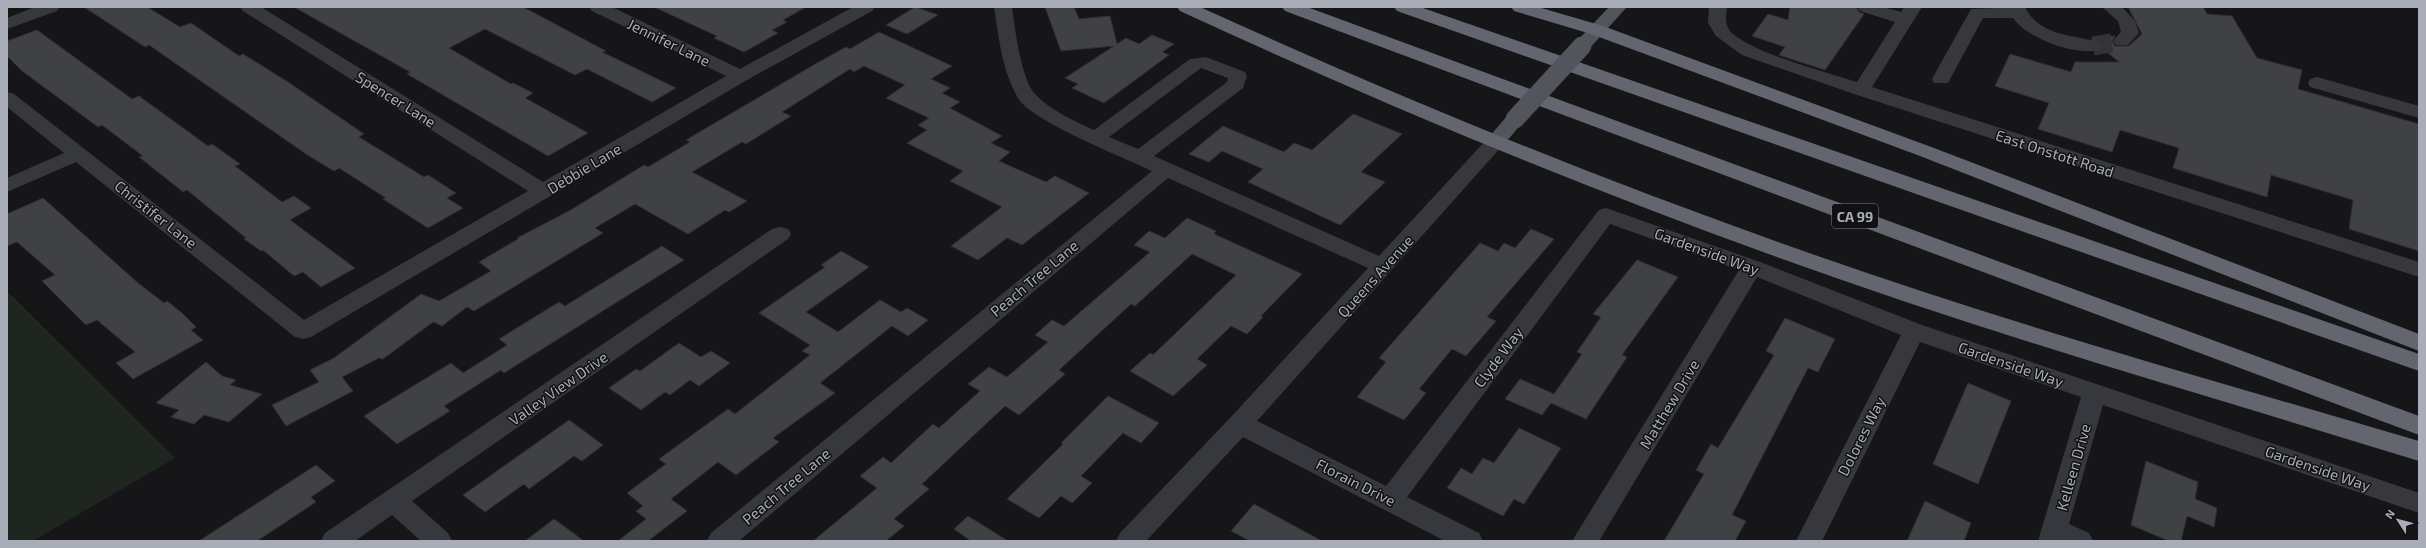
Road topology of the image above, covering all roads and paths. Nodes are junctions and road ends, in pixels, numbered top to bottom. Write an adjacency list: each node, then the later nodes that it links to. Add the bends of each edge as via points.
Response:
1 (51, 7): 16 (street)
2 (249, 7): 32 (street, Spencer Lane)
3 (866, 7): 20 (street, Debbie Lane)
4 (1003, 7): 26 (street, via 1012,64 1027,98 1063,123)
5 (1186, 7): 27 (highway, via 1240,33)
6 (1291, 7): 44 (highway, CA 99)
7 (1403, 7): 41 (highway)
8 (1520, 7): 17 (highway)
9 (1618, 7): 17 (main road, Queens Avenue)
10 (1718, 7): 23 (street, East Onstott Road, via 1717,23 1725,36 1748,51)
11 (1866, 7): 15 (street)
12 (2111, 7): 18 (street, via 2130,25 2130,33)
13 (601, 8): 20 (street, Jennifer Lane)
14 (2017, 10): 19 (street, via 2025,22 2048,35); 21 (street, via 1977,13)
15 (1909, 13): 23 (street)
16 (7, 24)
17 (1597, 30): 27 (main road, Queens Avenue, bridge); 40 (highway, via 1927,152)
18 (2122, 41)
19 (2093, 46)
20 (740, 76): 32 (street, Debbie Lane)
21 (1940, 79)
22 (2317, 83): 25 (street)
23 (1861, 90): 37 (street, East Onstott Road)
24 (7, 98): 28 (street, Christifer Lane)
25 (2419, 112)
26 (1095, 138): 29 (street); 29 (street, via 1196,63 1206,62 1238,76 1236,84)
27 (1495, 142): 35 (street, Queens Avenue); 45 (highway, via 1840,271 2041,336)
28 (79, 153): 31 (street); 38 (street, Christifer Lane)
29 (1139, 158): 30 (street)
30 (1164, 170): 35 (street); 53 (street, Peach Tree Lane)
31 (7, 186)
32 (544, 192): 38 (street, Debbie Lane)
33 (1606, 215): 36 (street, Gardenside Way); 46 (street, Clyde Way)
34 (780, 234): 47 (street, Valley View Drive)
35 (1384, 267): 43 (street, Queens Avenue)
36 (1752, 267): 39 (street, Gardenside Way); 55 (street, Matthew Drive)
37 (2419, 270)
38 (303, 331)
39 (1914, 331): 42 (street, Gardenside Way); 56 (street, Dolores Way)
40 (2419, 343)
41 (2419, 363)
42 (2095, 392): 48 (street, Gardenside Way); 49 (street, Kelleen Drive)
43 (1240, 424): 46 (street, Florain Drive); 50 (street, Queens Avenue)
44 (2419, 426)
45 (2419, 451)
46 (1391, 499): 54 (street, Florain Drive)
47 (394, 501): 51 (street, Valley View Drive); 52 (street)
48 (2419, 503)
49 (2053, 536): 57 (street)
50 (1134, 540)
51 (334, 541)
52 (439, 541)
53 (720, 541)
54 (1470, 541)
55 (1585, 541)
56 (1808, 541)
57 (2080, 541)

